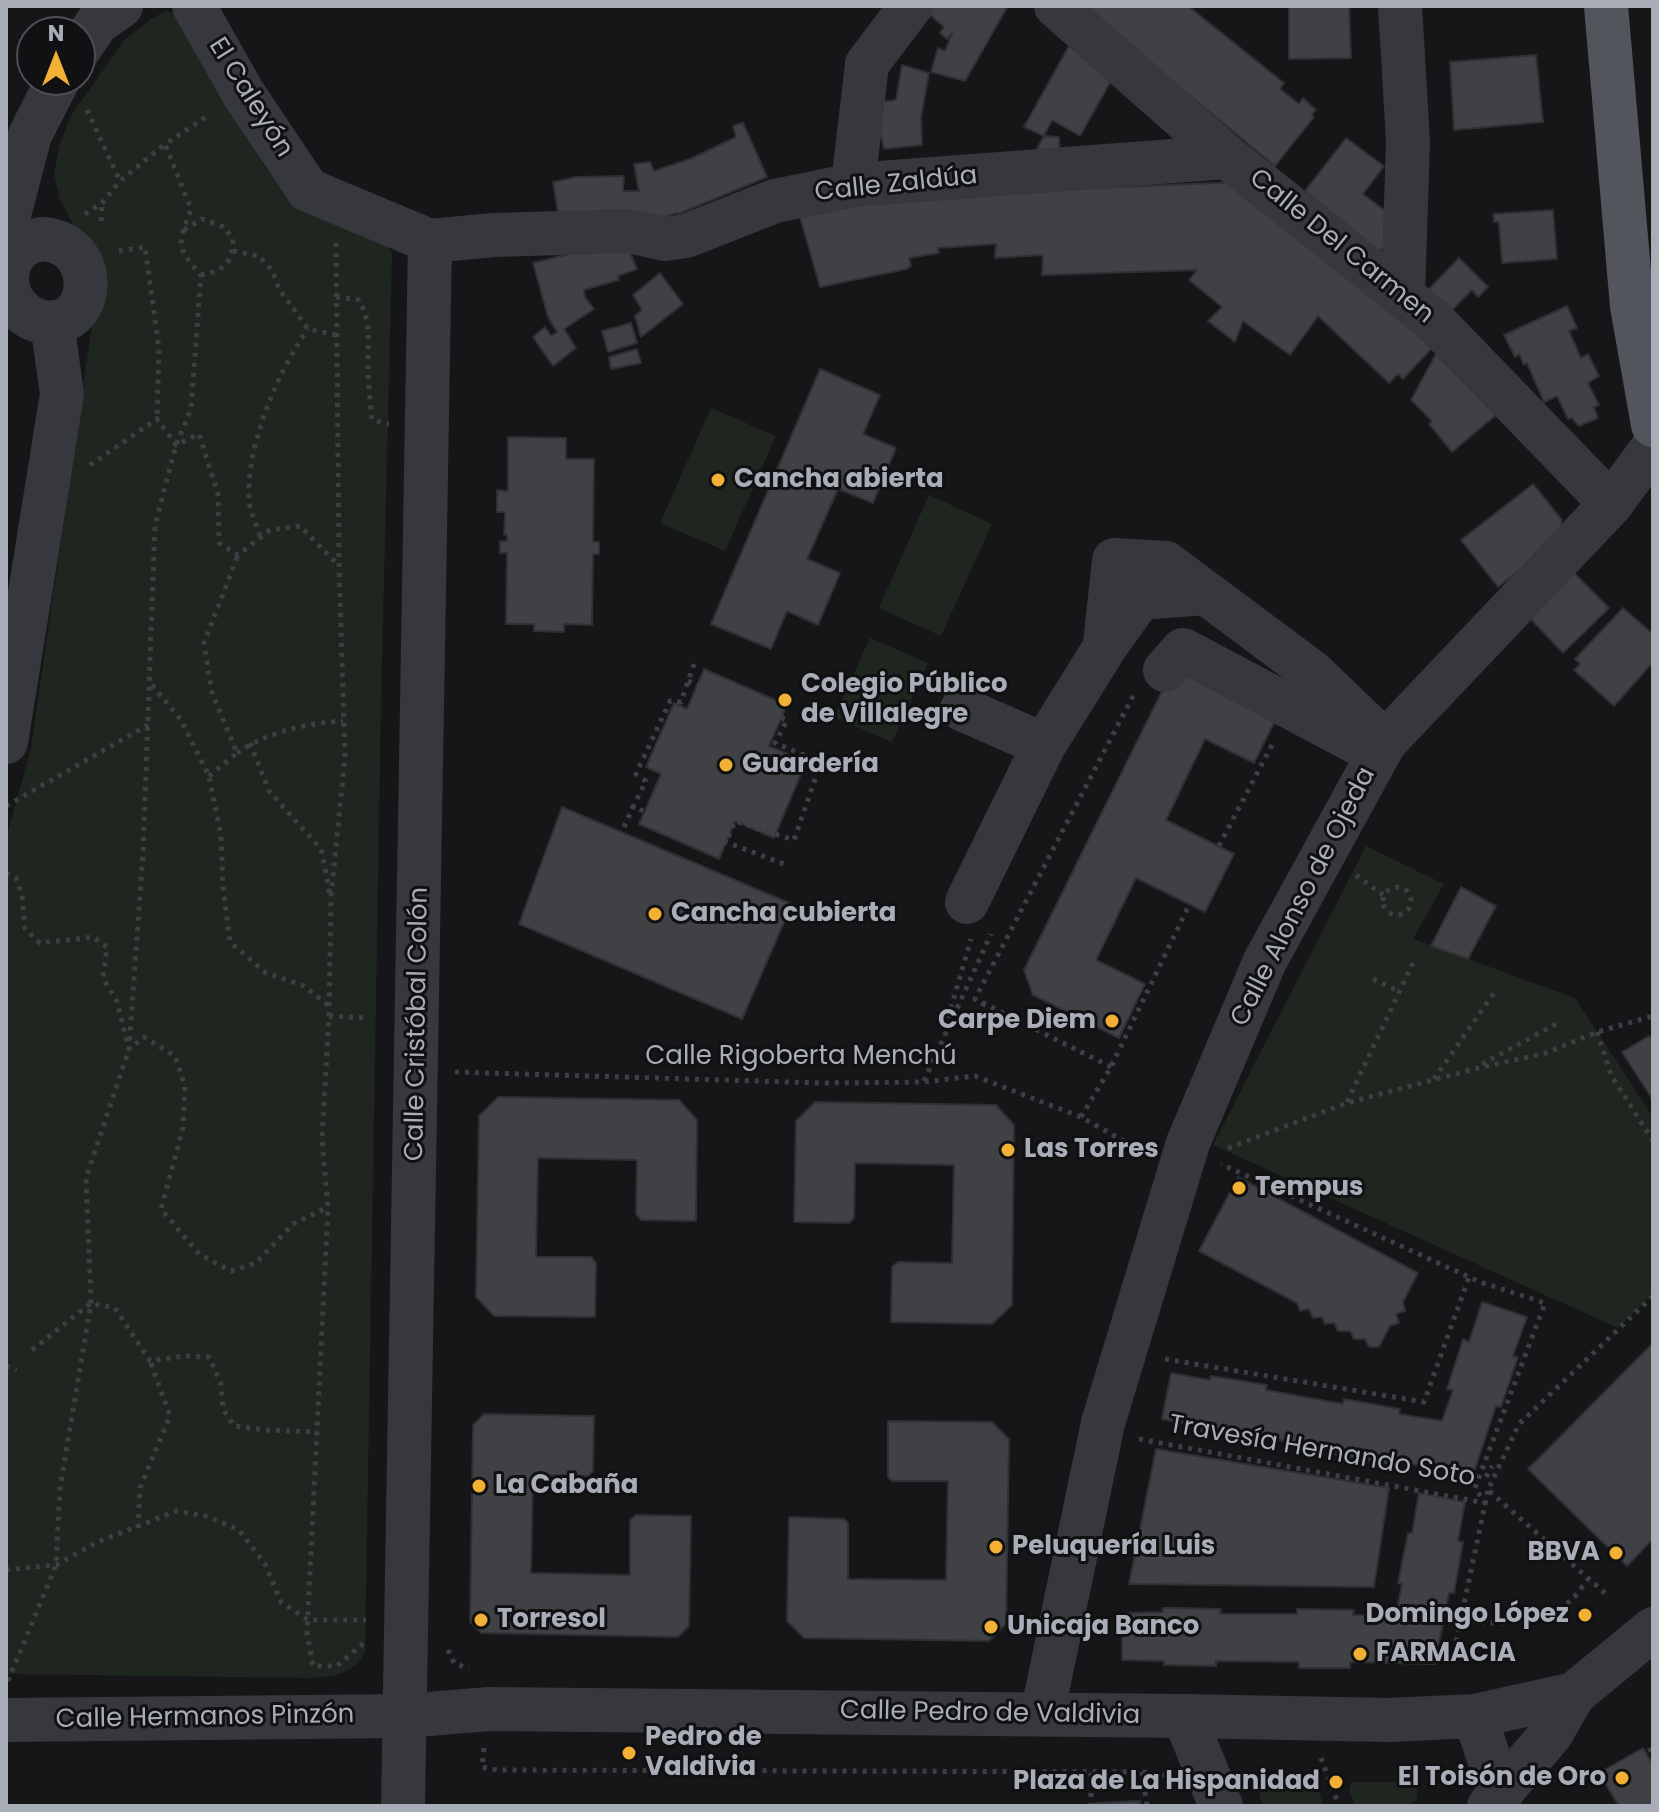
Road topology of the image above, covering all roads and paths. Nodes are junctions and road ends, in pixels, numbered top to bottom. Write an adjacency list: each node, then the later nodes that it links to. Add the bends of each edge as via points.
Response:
1 (121, 6): 7 (street)
2 (194, 6): 8 (street, El Caleyón)
3 (911, 6): 14 (street, via 867,64)
4 (1056, 6): 12 (street, Calle Del Carmen)
5 (1400, 6): 22 (street, via 1408,141)
6 (1606, 6): 29 (main road, via 1632,306)
7 (96, 24)
8 (243, 93): 11 (path); 15 (street, El Caleyón)
9 (65, 96): 18 (street, via 30,135 20,175)
10 (73, 96): 13 (path)
11 (165, 144): 13 (path); 16 (path, via 191,209)
12 (1227, 157): 14 (street, Calle Zaldúa); 22 (street, Calle Del Carmen)
13 (120, 181): 18 (path, via 102,203 73,222)
14 (853, 185): 17 (street, Calle Zaldúa, via 775,201 686,236 665,239 629,231)
15 (325, 196): 17 (street); 23 (path, via 335,217)
16 (183, 230): 20 (path, via 202,219 213,221 233,239); 21 (path, via 183,255)
17 (430, 241): 28 (street, Calle Cristóbal Colón)
18 (20, 242): 24 (street, via 10,298 23,314); 24 (street, via 65,244 86,272 84,298 77,310)
19 (145, 247): 27 (path, via 159,349)
20 (233, 251): 21 (path, via 218,272); 25 (path, via 259,256)
21 (201, 275): 30 (path, via 191,409)
22 (1403, 296): 33 (street, Calle Del Carmen, via 1433,320)
23 (336, 297): 26 (path); 28 (path, via 359,300 366,312 372,420)
24 (52, 323): 32 (street, via 62,394)
25 (308, 329): 26 (path); 34 (path, via 293,349 255,436 250,505)
26 (336, 335): 36 (path)
27 (157, 419): 30 (path); 32 (path)
28 (428, 425): 108 (street, Calle Cristóbal Colón, via 417,1084)
29 (1653, 425)
30 (176, 445): 35 (path, via 199,434 218,494 219,543); 40 (path, via 155,525)
31 (1653, 447): 33 (street, Calle Alonso de Ojeda)
32 (45, 497): 45 (street)
33 (1611, 504): 48 (street, Calle Alonso de Ojeda)
34 (260, 536): 35 (path); 36 (path, via 300,526)
35 (238, 555): 49 (path, via 204,643 212,693)
36 (339, 565): 42 (path)
37 (694, 664): 39 (path)
38 (1152, 678): 48 (street, via 1183,650); 66 (path, via 975,999)
39 (688, 681): 52 (path, via 681,702 670,701 636,774 646,781); 54 (path, via 787,720 775,743 821,762 794,840 735,821)
40 (151, 684): 43 (path); 50 (path, via 181,720)
41 (962, 709): 47 (street)
42 (343, 721): 46 (path, via 316,723); 59 (path, via 345,756)
43 (148, 725): 51 (path); 77 (path)
44 (1278, 734): 55 (path)
45 (6, 742)
46 (250, 743): 49 (path); 59 (path, via 269,791 321,849)
47 (1044, 745): 48 (street, via 1140,598 1206,593 1312,672); 61 (street)
48 (1381, 747): 85 (street, Calle Alonso de Ojeda, via 1265,961)
49 (237, 753): 50 (path)
50 (209, 776): 67 (path, via 221,836 230,942 266,973 304,986)
51 (6, 806)
52 (633, 807): 53 (path); 54 (path)
53 (624, 827)
54 (726, 842): 56 (path)
55 (1219, 846)
56 (784, 864)
57 (6, 873): 77 (path, via 16,878 22,895 25,929 40,943 93,937 107,947 103,978 117,1002)
58 (1393, 886): 58 (path, via 1404,887 1412,902 1407,912 1396,916 1383,907 1383,895)
59 (331, 897): 67 (path)
60 (1189, 905): 78 (path)
61 (969, 920): 76 (path)
62 (1413, 963): 65 (path)
63 (1373, 979): 65 (path)
64 (1496, 990): 81 (path)
65 (1400, 992): 82 (path)
66 (984, 1003): 68 (path); 73 (path)
67 (329, 1006): 69 (path)
68 (999, 1012): 74 (path); 78 (path)
69 (329, 1016): 71 (path); 86 (path, via 322,1139)
70 (1653, 1016): 75 (path)
71 (367, 1018)
72 (1560, 1022): 79 (path)
73 (973, 1024)
74 (992, 1027)
75 (1597, 1032): 79 (path, via 1546,1053); 84 (path, via 1611,1075)
76 (943, 1035)
77 (129, 1049): 86 (path, via 144,1037 175,1056 185,1086 183,1128 161,1209 199,1254 231,1271 256,1263 293,1224); 89 (path, via 86,1178)
78 (1111, 1067): 83 (path)
79 (1474, 1069): 81 (path)
80 (496, 1074): 83 (path, Calle Rigoberta Menchú, via 822,1083 975,1076)
81 (1434, 1080): 82 (path)
82 (1347, 1103): 87 (path, via 1223,1150 1218,1162)
83 (1081, 1117): 85 (path, Calle Rigoberta Menchú)
84 (1653, 1141)
85 (1179, 1173): 114 (street, Calle Alonso de Ojeda, via 1103,1423)
86 (328, 1207): 95 (path)
87 (1469, 1277): 91 (path, via 1424,1402); 100 (path, Travesía Hernando Soto, via 1545,1302 1475,1488)
88 (1653, 1296): 99 (path, via 1519,1424)
89 (91, 1303): 90 (path); 92 (path, via 115,1308); 102 (path, via 60,1488)
90 (32, 1350)
91 (1152, 1357)
92 (150, 1361): 95 (path, via 209,1357 221,1384 223,1409 234,1426); 101 (path, via 170,1416 140,1488)
93 (6, 1366): 94 (path)
94 (17, 1370)
95 (317, 1432): 107 (path)
96 (1126, 1436): 100 (path, Travesía Hernando Soto)
97 (1492, 1466): 98 (path)
98 (1486, 1477)
99 (1488, 1490): 100 (path); 104 (path)
100 (1485, 1503): 106 (path)
101 (138, 1528): 102 (path); 107 (path, via 176,1511 239,1530 265,1564 281,1602)
102 (56, 1565): 103 (path); 111 (path)
103 (6, 1570)
104 (1588, 1579): 105 (path); 106 (path, via 1571,1601 1533,1618 1507,1623)
105 (1605, 1593)
106 (1461, 1619): 110 (path)
107 (308, 1620): 108 (path); 108 (path, via 313,1666 337,1666)
108 (395, 1620): 113 (path, via 432,1621 454,1663 491,1678); 115 (street, Calle Cristóbal Colón)
109 (1653, 1629): 112 (street)
110 (1452, 1661)
111 (6, 1686)
112 (1574, 1694): 117 (street, Calle Pedro de Valdivia); 124 (street, via 1551,1734)
113 (489, 1709): 114 (street, Calle Pedro de Valdivia); 115 (street, Calle Pedro de Valdivia); 122 (path, via 482,1767 497,1770)
114 (1042, 1715): 116 (street, Calle Pedro de Valdivia)
115 (404, 1716): 118 (street, Calle Hermanos Pinzón); 125 (street, Calle Cristóbal Colón)
116 (1184, 1716): 117 (street, Calle Pedro de Valdivia); 128 (street)
117 (1475, 1716): 124 (street)
118 (6, 1720)
119 (1649, 1748): 120 (path)
120 (1653, 1755)
121 (1142, 1772): 122 (path); 123 (path); 127 (path)
122 (1091, 1773): 126 (path)
123 (1172, 1778)
124 (1495, 1801)
125 (403, 1806)
126 (1091, 1806)
127 (1147, 1806)
128 (1221, 1806)

